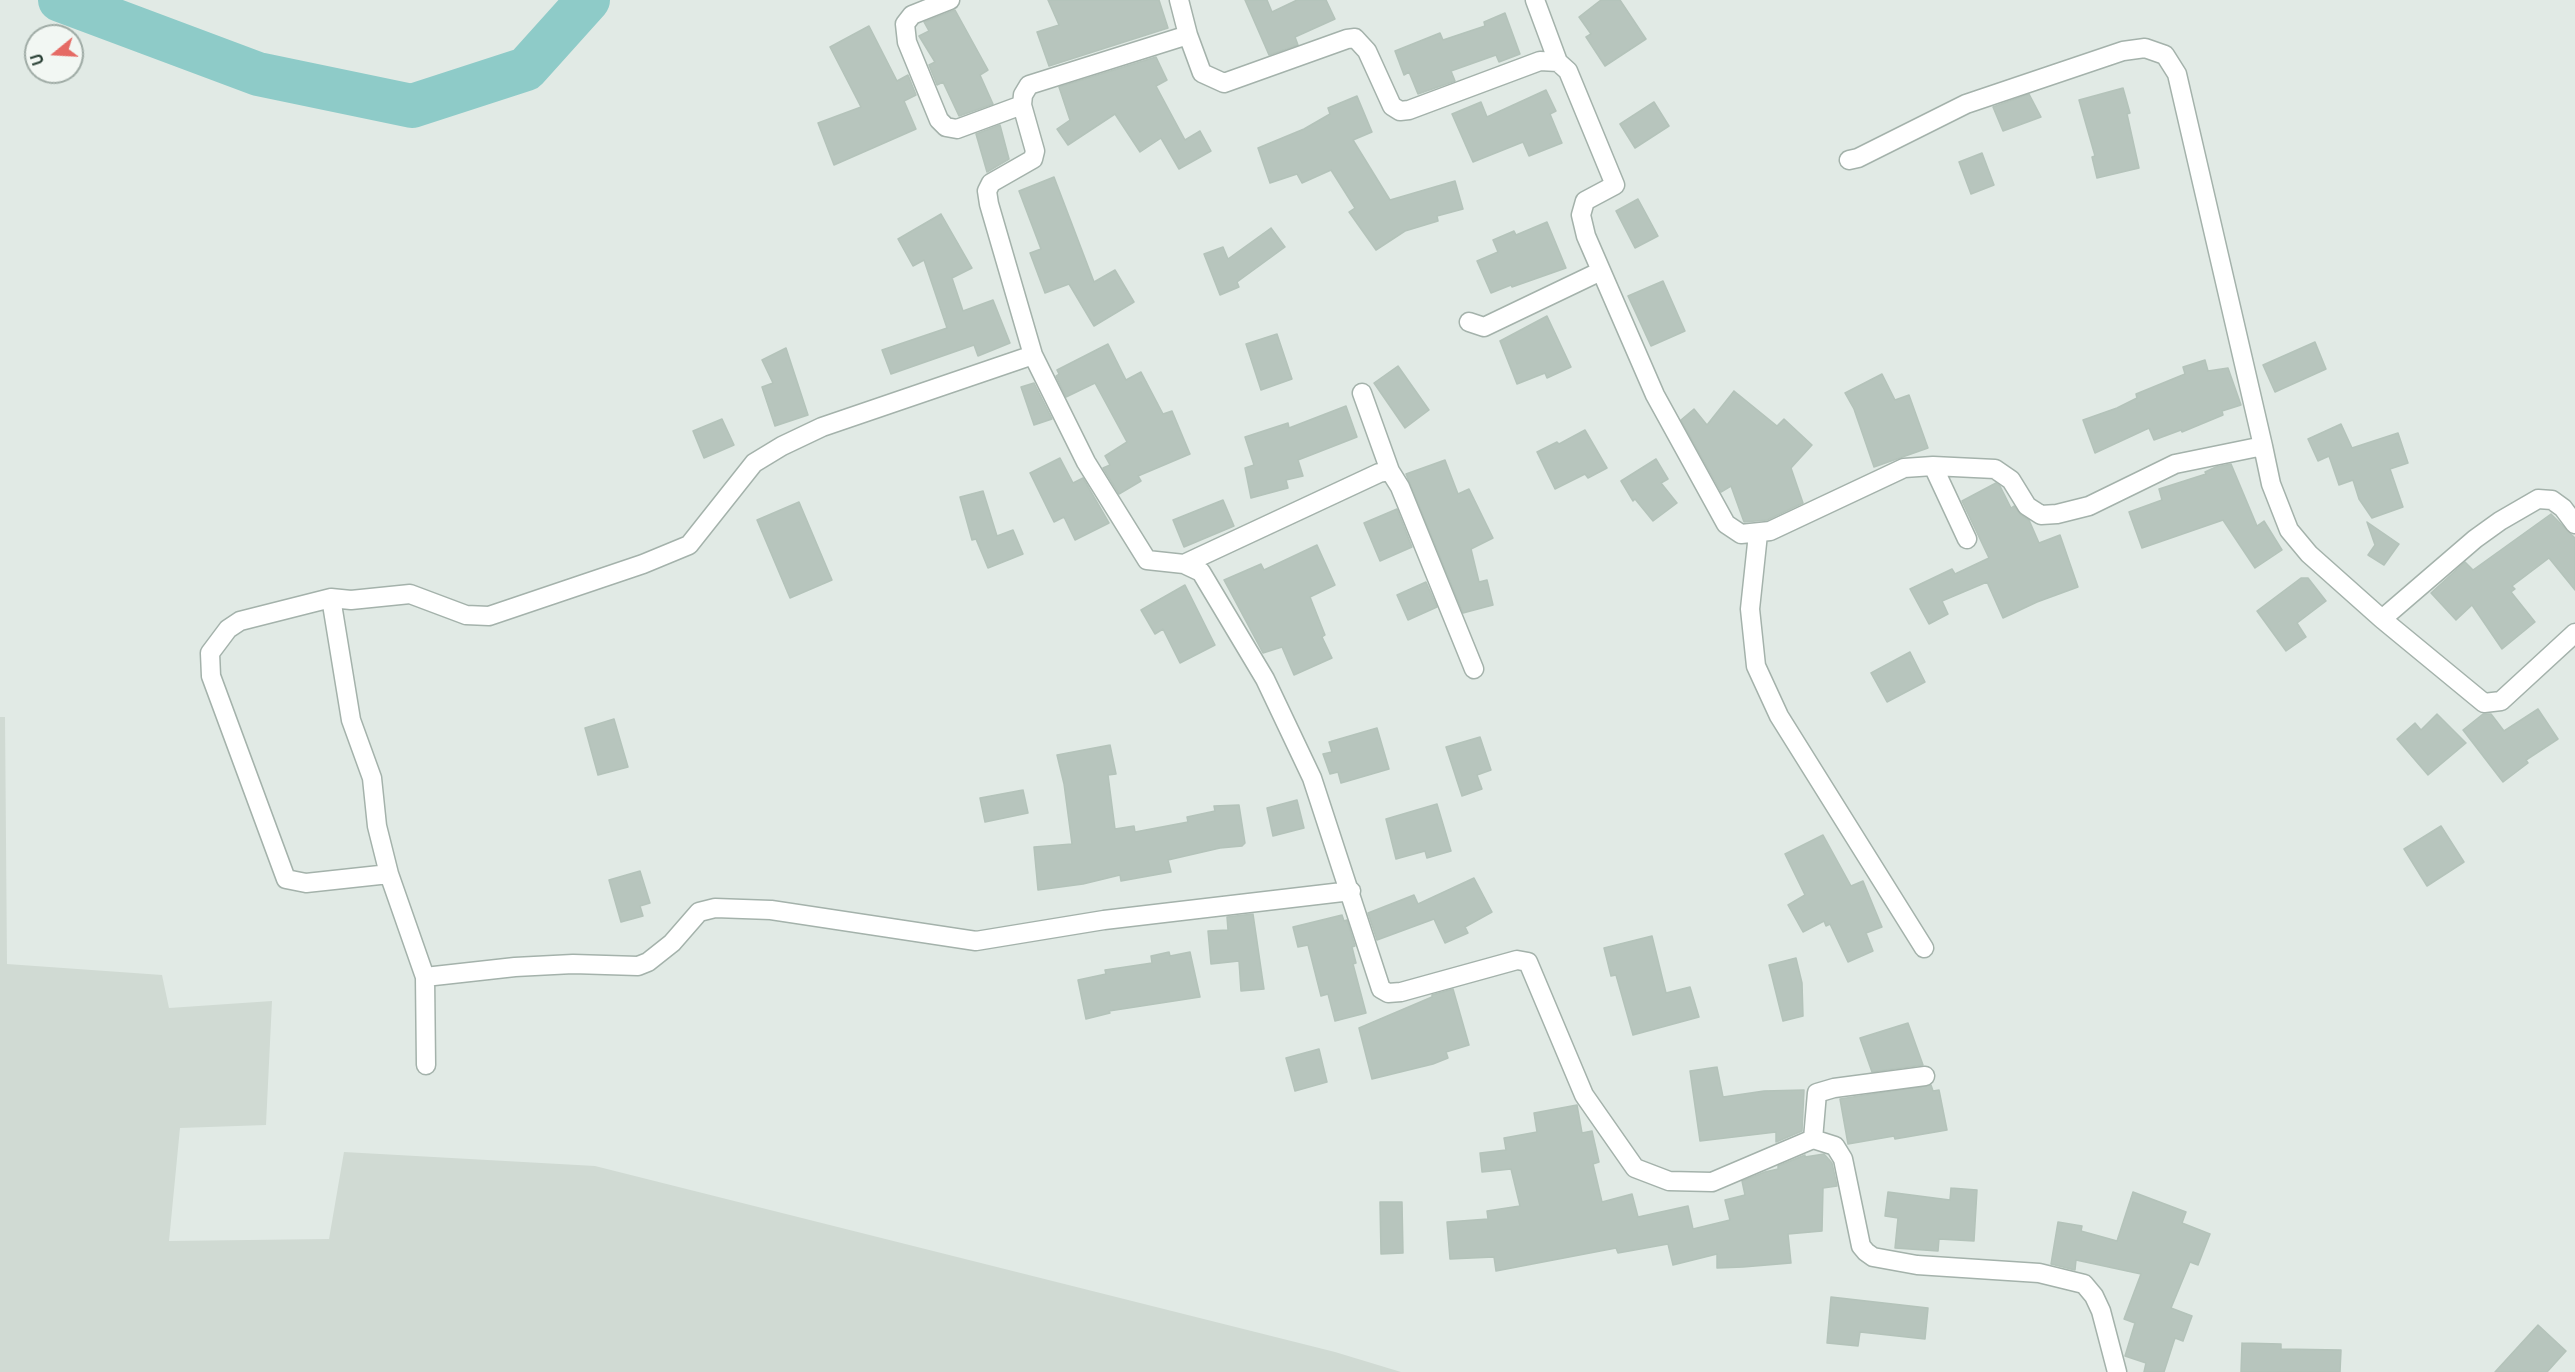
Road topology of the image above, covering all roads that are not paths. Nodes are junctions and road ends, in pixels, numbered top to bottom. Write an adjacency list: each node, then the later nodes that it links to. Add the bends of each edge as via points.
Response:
1 (950, 0): 6 (street, via 912,15 905,24 907,42 939,120 946,127 957,129)
2 (1179, 0): 4 (street)
3 (1535, 0): 5 (street)
4 (1188, 34): 5 (street, via 1202,73 1224,83 1355,38 1367,51 1392,106 1400,111 1540,61); 6 (street, via 1029,85)
5 (1558, 62): 8 (street, via 1568,70 1615,185 1585,201 1581,215)
6 (1022, 105): 10 (street, via 1035,151 1033,159 991,183 987,191)
7 (1849, 160): 12 (street, via 1966,104 2123,51 2145,48 2165,55 2177,74)
8 (1601, 272): 9 (street, via 1484,327); 16 (street, via 1655,395 1726,524 1741,534)
9 (1469, 322)
10 (1033, 355): 18 (street, via 1086,462 1141,553 1147,560); 19 (street, via 822,427 782,446 754,463 689,545 643,564 489,616 466,615 410,594 351,600)
11 (1362, 393): 14 (street)
12 (2263, 446): 13 (street, via 2175,464 2089,506 2041,515 2026,506 2011,480 1995,470); 20 (street, via 2271,484 2289,530 2309,554)
13 (1933, 466): 16 (street, via 1904,468); 17 (street)
14 (1390, 471): 18 (street); 22 (street)
15 (2575, 524): 20 (street, via 2552,500 2538,499 2475,539)
16 (1758, 534): 25 (street, via 1750,609 1756,666 1779,716)
17 (1966, 539)
18 (1184, 564): 24 (street, via 1201,572 1265,679 1312,778)
19 (331, 597): 23 (street, via 351,720 372,778 377,826); 23 (street, via 240,621 228,629 210,653 211,676 286,879 306,883)
20 (2382, 619): 21 (street, via 2484,703 2502,701)
21 (2575, 633)
22 (1474, 669)
23 (389, 874): 26 (street)
24 (1351, 891): 26 (street, via 1104,920 975,941 771,910 715,908 699,912 672,943 638,966 573,964); 29 (street, via 1381,989 1388,993 1517,960 1528,962 1584,1095 1635,1168 1669,1182 1712,1182)
25 (1924, 948)
26 (425, 977): 27 (street)
27 (426, 1065)
28 (1925, 1076): 29 (street, via 1821,1091 1815,1097)
29 (1813, 1138): 30 (street, via 1835,1146 1843,1159 1861,1246 1866,1252 1917,1265 2039,1273 2084,1284 2101,1311)
30 (2117, 1372)

